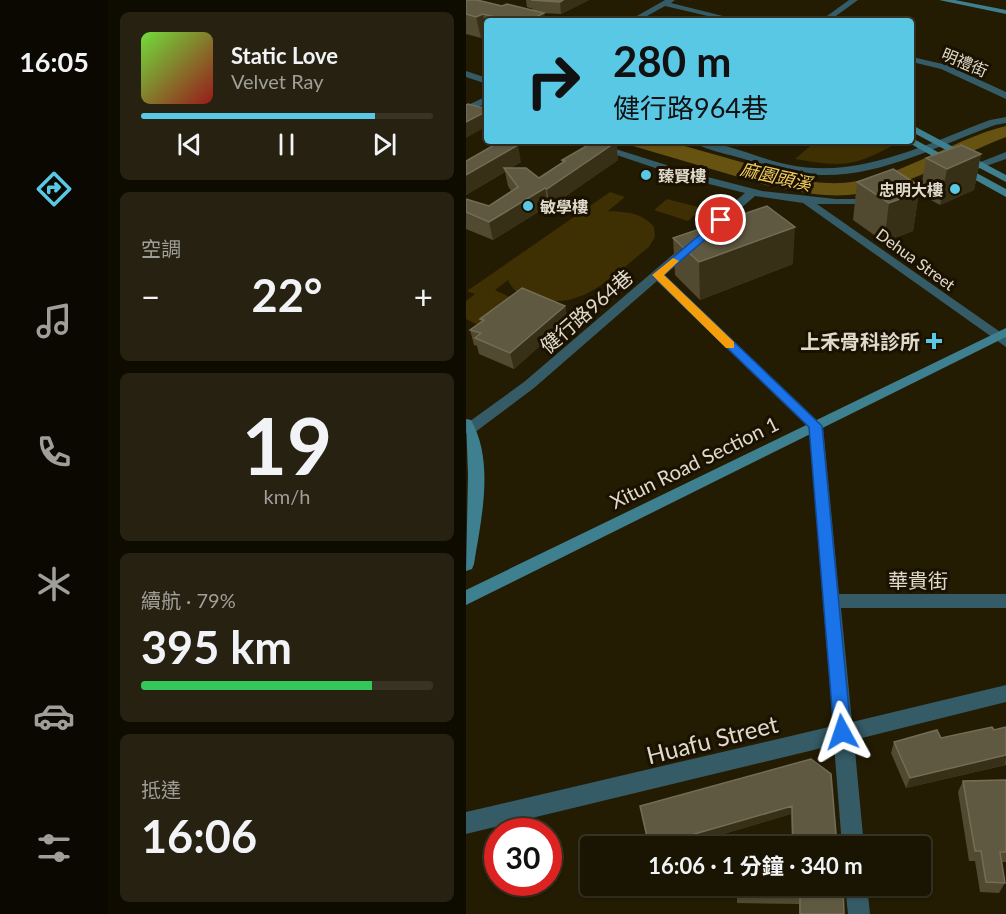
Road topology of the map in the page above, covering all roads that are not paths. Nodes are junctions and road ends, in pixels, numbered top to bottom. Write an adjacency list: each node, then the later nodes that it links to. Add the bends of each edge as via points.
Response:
1 (854, 0): 7 (street)
2 (943, 0): 4 (street)
3 (667, 2): 5 (street); 6 (street)
4 (1005, 11)
5 (638, 18)
6 (728, 18)
7 (828, 18)
8 (914, 60): 11 (street, 明禮街, via 944,67)
9 (466, 75): 10 (street)
10 (484, 80)
11 (1006, 96)
12 (484, 100): 13 (street)
13 (469, 107): 14 (street)
14 (484, 112)
15 (1006, 119): 18 (street)
16 (914, 129): 18 (street)
17 (914, 142): 21 (street)
18 (938, 142): 21 (street); 23 (street)
19 (590, 144): 26 (street)
20 (707, 144): 21 (street, via 794,169 820,172 859,169)
21 (923, 148): 24 (street)
22 (1006, 155): 23 (street)
23 (974, 161): 24 (street); 25 (street)
24 (958, 170): 27 (street)
25 (1006, 179)
26 (752, 193): 29 (street); 30 (street, 健行路964巷)
27 (1006, 194)
28 (884, 199): 29 (street, via 850,204)
29 (807, 202): 31 (street, Dehua Street)
30 (657, 275): 32 (street); 33 (street, 健行路964巷, via 529,385)
31 (1002, 337): 32 (street, Xitun Road Section 1)
32 (816, 426): 35 (street, Xitun Road Section 1); 36 (street)
33 (467, 427): 34 (street, via 476,493)
34 (466, 564)
35 (466, 598)
36 (831, 601): 37 (street, 華貴街); 39 (street)
37 (1006, 601)
38 (1006, 693): 39 (street, Huafu Street)
39 (842, 732): 40 (street, Huafu Street); 41 (street)
40 (466, 823)
41 (852, 836)
42 (857, 896): 43 (street)
43 (859, 914)

